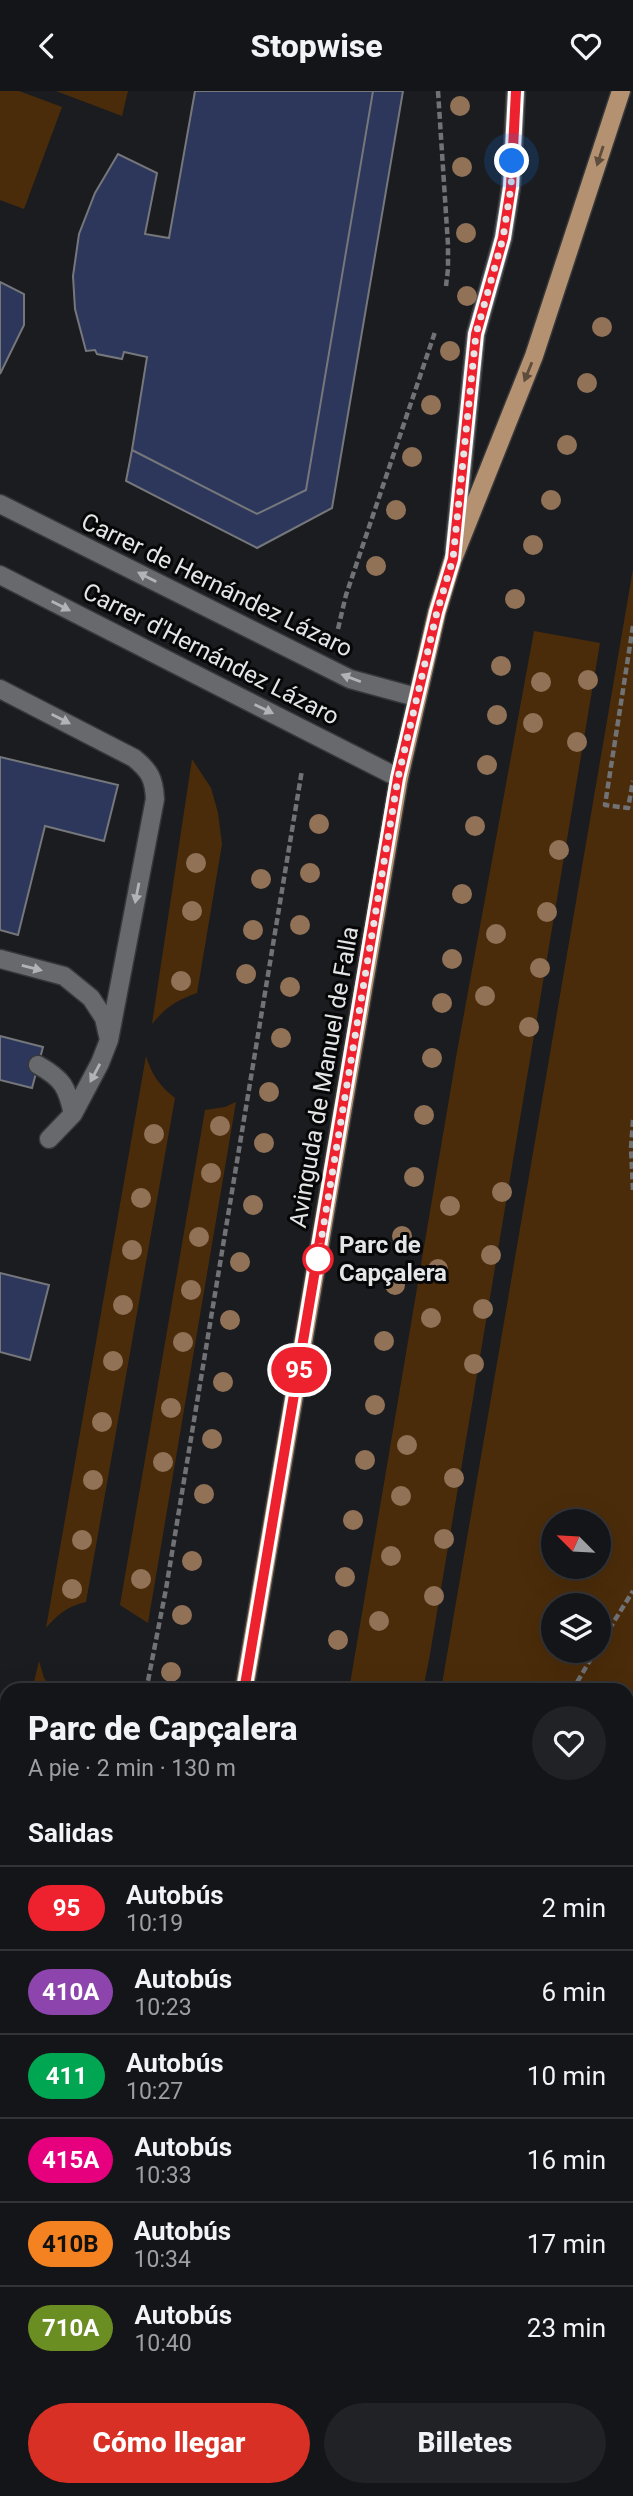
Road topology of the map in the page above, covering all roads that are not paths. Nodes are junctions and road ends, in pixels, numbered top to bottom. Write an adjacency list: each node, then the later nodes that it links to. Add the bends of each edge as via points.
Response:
1 (516, 91): 4 (street, Avinguda de Manuel de Falla, via 511,187 503,238 476,334)
2 (621, 91): 4 (main road, Avinguda de Manuel de Falla, one-way to 4, via 534,356)
3 (0, 504): 7 (street, Carrer de Hernández Lázaro, one-way to 3, via 350,678)
4 (453, 559): 7 (main road, Avinguda de Manuel de Falla)
5 (0, 575): 8 (street, Carrer d'Hernández Lázaro, one-way to 8)
6 (0, 689): 10 (street, one-way to 10, via 134,758 153,779 155,799)
7 (416, 697): 8 (main road, Avinguda de Manuel de Falla)
8 (398, 778): 14 (main road, Avinguda de Manuel de Falla)
9 (0, 959): 10 (street, one-way to 10, via 64,976 79,986 104,1018)
10 (109, 1040): 12 (street, one-way to 12)
11 (38, 1065): 12 (street, via 56,1075 67,1090)
12 (73, 1114): 13 (street)
13 (49, 1139)
14 (245, 1683)

